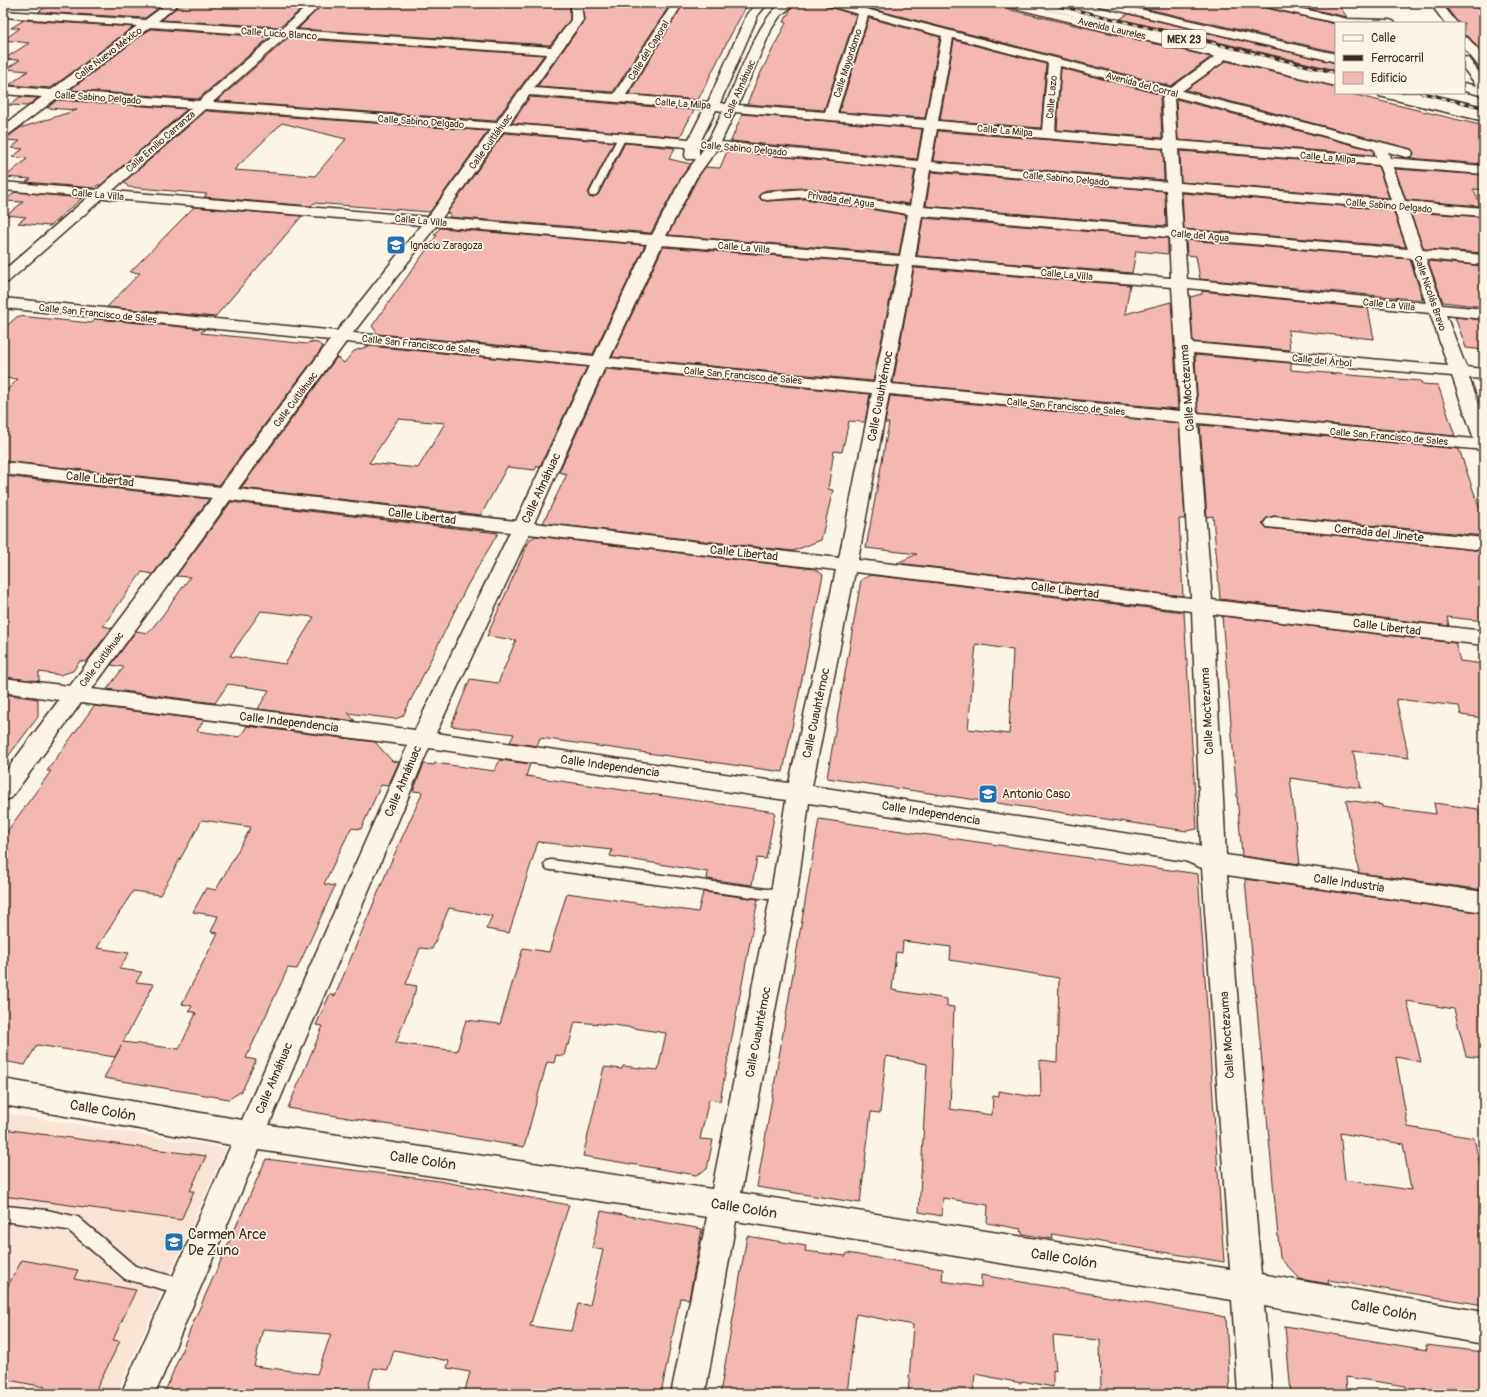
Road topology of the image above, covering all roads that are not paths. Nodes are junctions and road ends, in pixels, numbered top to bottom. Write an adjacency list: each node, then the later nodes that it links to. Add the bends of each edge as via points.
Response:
1 (175, 3): 19 (street, Calle Nuevo México)
2 (318, 3): 20 (street, Calle Emilio Carranza)
3 (678, 3): 42 (street, Calle del Caporal)
4 (763, 3): 45 (street, Calle Ahnáhuac, via 753,14)
5 (791, 3): 46 (street, Calle Ahnáhuac, via 776,14 766,28)
6 (830, 3): 15 (street, Avenida del Corral)
7 (1006, 3): 24 (street, Avenida Laureles)
8 (1033, 3): 30 (street, Avenida Laureles / MEX 23)
9 (1073, 3): 29 (street, Avenida Laureles / MEX 23)
10 (1099, 3): 13 (street, Avenida Laureles)
11 (1262, 3): 17 (street)
12 (1436, 3): 18 (street)
13 (1125, 6): 25 (street, Avenida Laureles)
14 (580, 11): 23 (street, Calle Cuitláhuac)
15 (864, 12): 21 (street, Avenida del Corral); 48 (street, Calle Mayordomo)
16 (3, 14): 19 (street, Calle Lucio Blanco)
17 (1350, 22)
18 (1450, 22)
19 (148, 23): 20 (street, Calle Lucio Blanco); 38 (street, Calle Nuevo México)
20 (284, 33): 23 (street, Calle Lucio Blanco); 44 (street, Calle Emilio Carranza)
21 (948, 33): 26 (street, Avenida del Corral); 50 (street, Calle Cuauhtémoc)
22 (1465, 43): 28 (street)
23 (556, 51): 35 (street, Calle Cuitláhuac)
24 (1219, 54): 31 (street, Avenida Laureles); 36 (street, via 1219,59)
25 (1335, 58)
26 (1054, 61): 36 (street, Avenida del Corral); 53 (street, Calle Lazo)
27 (1465, 62): 33 (street)
28 (1484, 64)
29 (1335, 65)
30 (1335, 76)
31 (1335, 82)
32 (1465, 87): 37 (street)
33 (1484, 87)
34 (3, 90): 38 (street, Calle Sabino Delgado)
35 (527, 91): 42 (street, Calle La Milpa); 51 (street, Calle Cuitláhuac)
36 (1173, 92): 56 (street, Calle Moctezuma, via 1168,98); 58 (street, Avenida del Corral)
37 (1484, 92)
38 (54, 94): 44 (street, Calle Sabino Delgado); 52 (street, Calle Nuevo México)
39 (1387, 94): 49 (street)
40 (1412, 94): 47 (street)
41 (1457, 94): 43 (street)
42 (618, 98): 45 (street, Calle La Milpa)
43 (1484, 100)
44 (203, 104): 51 (street, Calle Sabino Delgado); 67 (street, Calle Emilio Carranza)
45 (713, 105): 46 (street, Calle La Milpa); 55 (street, Calle Ahnáhuac)
46 (731, 107): 48 (street, Calle La Milpa); 57 (street, Calle Ahnáhuac)
47 (1484, 111)
48 (830, 115): 50 (street, Calle La Milpa)
49 (1484, 117)
50 (933, 124): 53 (street, Calle La Milpa); 60 (street, Calle Cuauhtémoc)
51 (501, 127): 54 (street, Calle Sabino Delgado); 72 (street, Calle Cuitláhuac)
52 (3, 132)
53 (1048, 133): 56 (street, Calle La Milpa)
54 (622, 137): 55 (street, Calle Sabino Delgado); 66 (lane)
55 (693, 143): 57 (street, Calle Sabino Delgado); 63 (street, Calle Ahnáhuac)
56 (1171, 143): 59 (street, Calle La Milpa); 65 (street, Calle Moctezuma)
57 (713, 145): 60 (street, Calle Sabino Delgado); 63 (street, Calle Ahnáhuac)
58 (1379, 146): 59 (street, Calle Nicolás Bravo); 61 (street, Avenida del Corral, via 1444,162)
59 (1385, 161): 61 (street, Calle La Milpa); 69 (street, Calle Nicolás Bravo)
60 (925, 166): 65 (street, Calle Sabino Delgado); 70 (street, Calle Cuauhtémoc)
61 (1452, 167): 62 (street, Calle La Milpa)
62 (1484, 170)
63 (689, 178): 74 (street, Calle Ahnáhuac)
64 (3, 186): 67 (street, Calle La Villa)
65 (1173, 187): 69 (street, Calle Sabino Delgado); 73 (street, Calle Moctezuma)
66 (593, 194)
67 (99, 195): 72 (street, Calle La Villa); 78 (street, Calle Emilio Carranza)
68 (767, 196): 70 (street, Privada del Agua, via 805,193)
69 (1401, 206): 71 (street, Calle Sabino Delgado); 75 (street, Calle Nicolás Bravo)
70 (916, 211): 73 (street, Calle del Agua); 76 (street, Calle Cuauhtémoc)
71 (1484, 212)
72 (432, 221): 74 (street, Calle La Villa); 83 (street, Calle Cuitláhuac)
73 (1176, 233): 75 (street, Calle del Agua); 79 (street, Calle Moctezuma)
74 (656, 239): 76 (street, Calle La Villa); 85 (street, Calle Ahnáhuac)
75 (1418, 254): 77 (street, Calle del Agua); 81 (street, Calle Nicolás Bravo)
76 (907, 260): 79 (street, Calle La Villa); 88 (street, Calle Cuauhtémoc)
77 (1484, 260)
78 (3, 279)
79 (1179, 283): 81 (street, Calle La Villa); 84 (street, Calle Moctezuma)
80 (3, 304): 83 (street, Calle San Francisco de Sales)
81 (1436, 309): 82 (street, Calle La Villa); 86 (street, Calle Nicolás Bravo)
82 (1484, 314)
83 (342, 336): 85 (street, Calle San Francisco de Sales); 93 (street, Calle Cuitláhuac)
84 (1184, 348): 86 (street, Calle del Árbol); 89 (street, Calle Moctezuma)
85 (600, 362): 88 (street, Calle San Francisco de Sales); 95 (street, Calle Ahnáhuac)
86 (1460, 372): 87 (street, Calle del Árbol); 90 (street, Calle Nicolás Bravo)
87 (1484, 374)
88 (882, 388): 89 (street, Calle San Francisco de Sales); 97 (street, Calle Cuauhtémoc)
89 (1189, 417): 91 (street, Calle San Francisco de Sales); 98 (street, Calle Moctezuma)
90 (1484, 441)
91 (1484, 445)
92 (3, 468): 93 (street, Calle Libertad)
93 (225, 494): 95 (street, Calle Libertad); 101 (street, Calle Cuitláhuac)
94 (1274, 523): 96 (street, Cerrada del Jinete)
95 (522, 528): 97 (street, Calle Libertad); 102 (street, Calle Ahnáhuac)
96 (1484, 544)
97 (847, 565): 98 (street, Calle Libertad); 104 (street, Calle Cuauhtémoc)
98 (1202, 605): 99 (street, Calle Libertad); 105 (street, Calle Moctezuma)
99 (1484, 638)
100 (3, 685): 101 (street, Calle Independencia)
101 (75, 695): 102 (street, Calle Independencia); 103 (street, Calle Cuitláhuac)
102 (422, 739): 104 (street, Calle Independencia); 110 (street, Calle Ahnáhuac)
103 (3, 792)
104 (799, 793): 105 (street, Calle Independencia, via 1189,852); 107 (street, Calle Cuauhtémoc)
105 (1214, 863): 108 (street, Calle Industria); 114 (street, Calle Moctezuma)
106 (551, 865): 107 (lane, via 767,894)
107 (784, 893): 111 (street, Calle Cuauhtémoc)
108 (1484, 902)
109 (3, 1092): 110 (street, Calle Colón)
110 (250, 1135): 111 (street, Calle Colón); 113 (street, Calle Ahnáhuac)
111 (725, 1205): 114 (street, Calle Colón); 117 (street, Calle Cuauhtémoc)
112 (6, 1214): 113 (lane, via 72,1223 131,1273)
113 (184, 1287): 116 (street, Calle Ahnáhuac)
114 (1246, 1287): 115 (street, Calle Colón); 118 (street, Calle Moctezuma)
115 (1484, 1328)
116 (138, 1394)
117 (688, 1394)
118 (1255, 1394)

